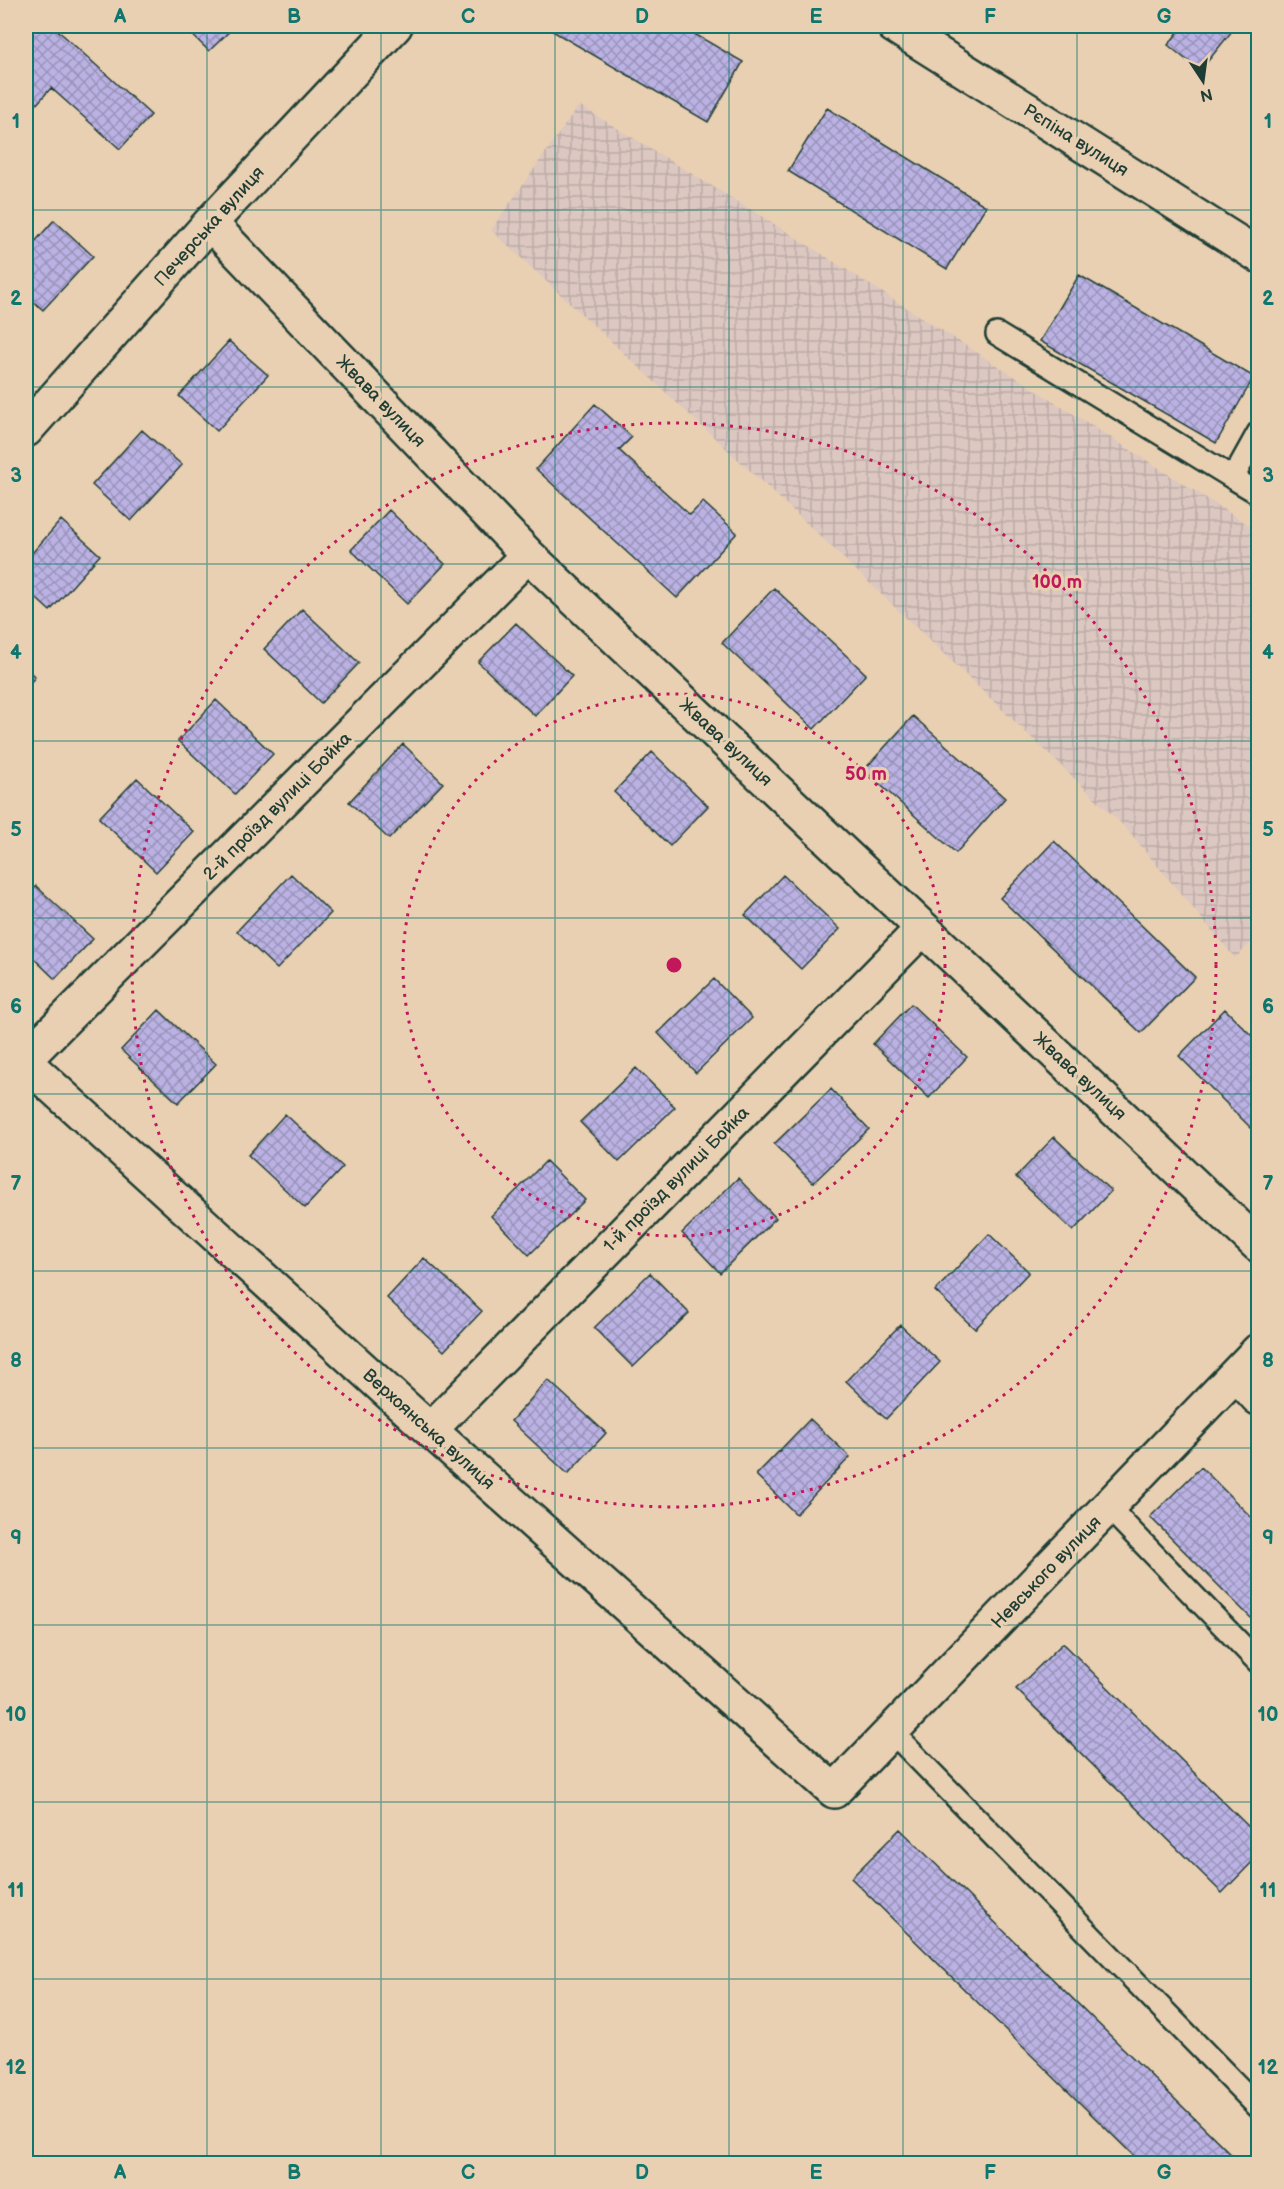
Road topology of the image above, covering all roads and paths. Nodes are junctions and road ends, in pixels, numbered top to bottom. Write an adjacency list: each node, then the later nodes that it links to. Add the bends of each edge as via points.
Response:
1 (395, 26): 3 (street, Печерська вулиця)
2 (894, 26): 4 (street, Рєпіна вулиця)
3 (210, 223): 6 (street, Печерська вулиця); 10 (street, Жвава вулиця)
4 (1258, 255)
5 (998, 334): 8 (lane)
6 (26, 430)
7 (1258, 433): 8 (lane)
8 (1233, 478): 9 (lane)
9 (1258, 493)
10 (528, 555): 11 (street, Жвава вулиця); 12 (street, 2-й проїзд вулиці Бойка)
11 (923, 928): 14 (street, Жвава вулиця); 18 (street, 1-й проїзд вулиці Бойка)
12 (26, 1058)
13 (26, 1063): 18 (street, Верхоянська вулиця)
14 (1258, 1245)
15 (1258, 1351): 16 (street, Невського вулиця)
16 (1236, 1374): 17 (street); 19 (street, Невського вулиця)
17 (1258, 1398)
18 (430, 1430): 22 (street, Верхоянська вулиця)
19 (1108, 1507): 20 (lane); 21 (street, Невського вулиця)
20 (1258, 1662)
21 (892, 1732): 22 (street, Невського вулиця); 23 (lane)
22 (834, 1791)
23 (1258, 2107)

